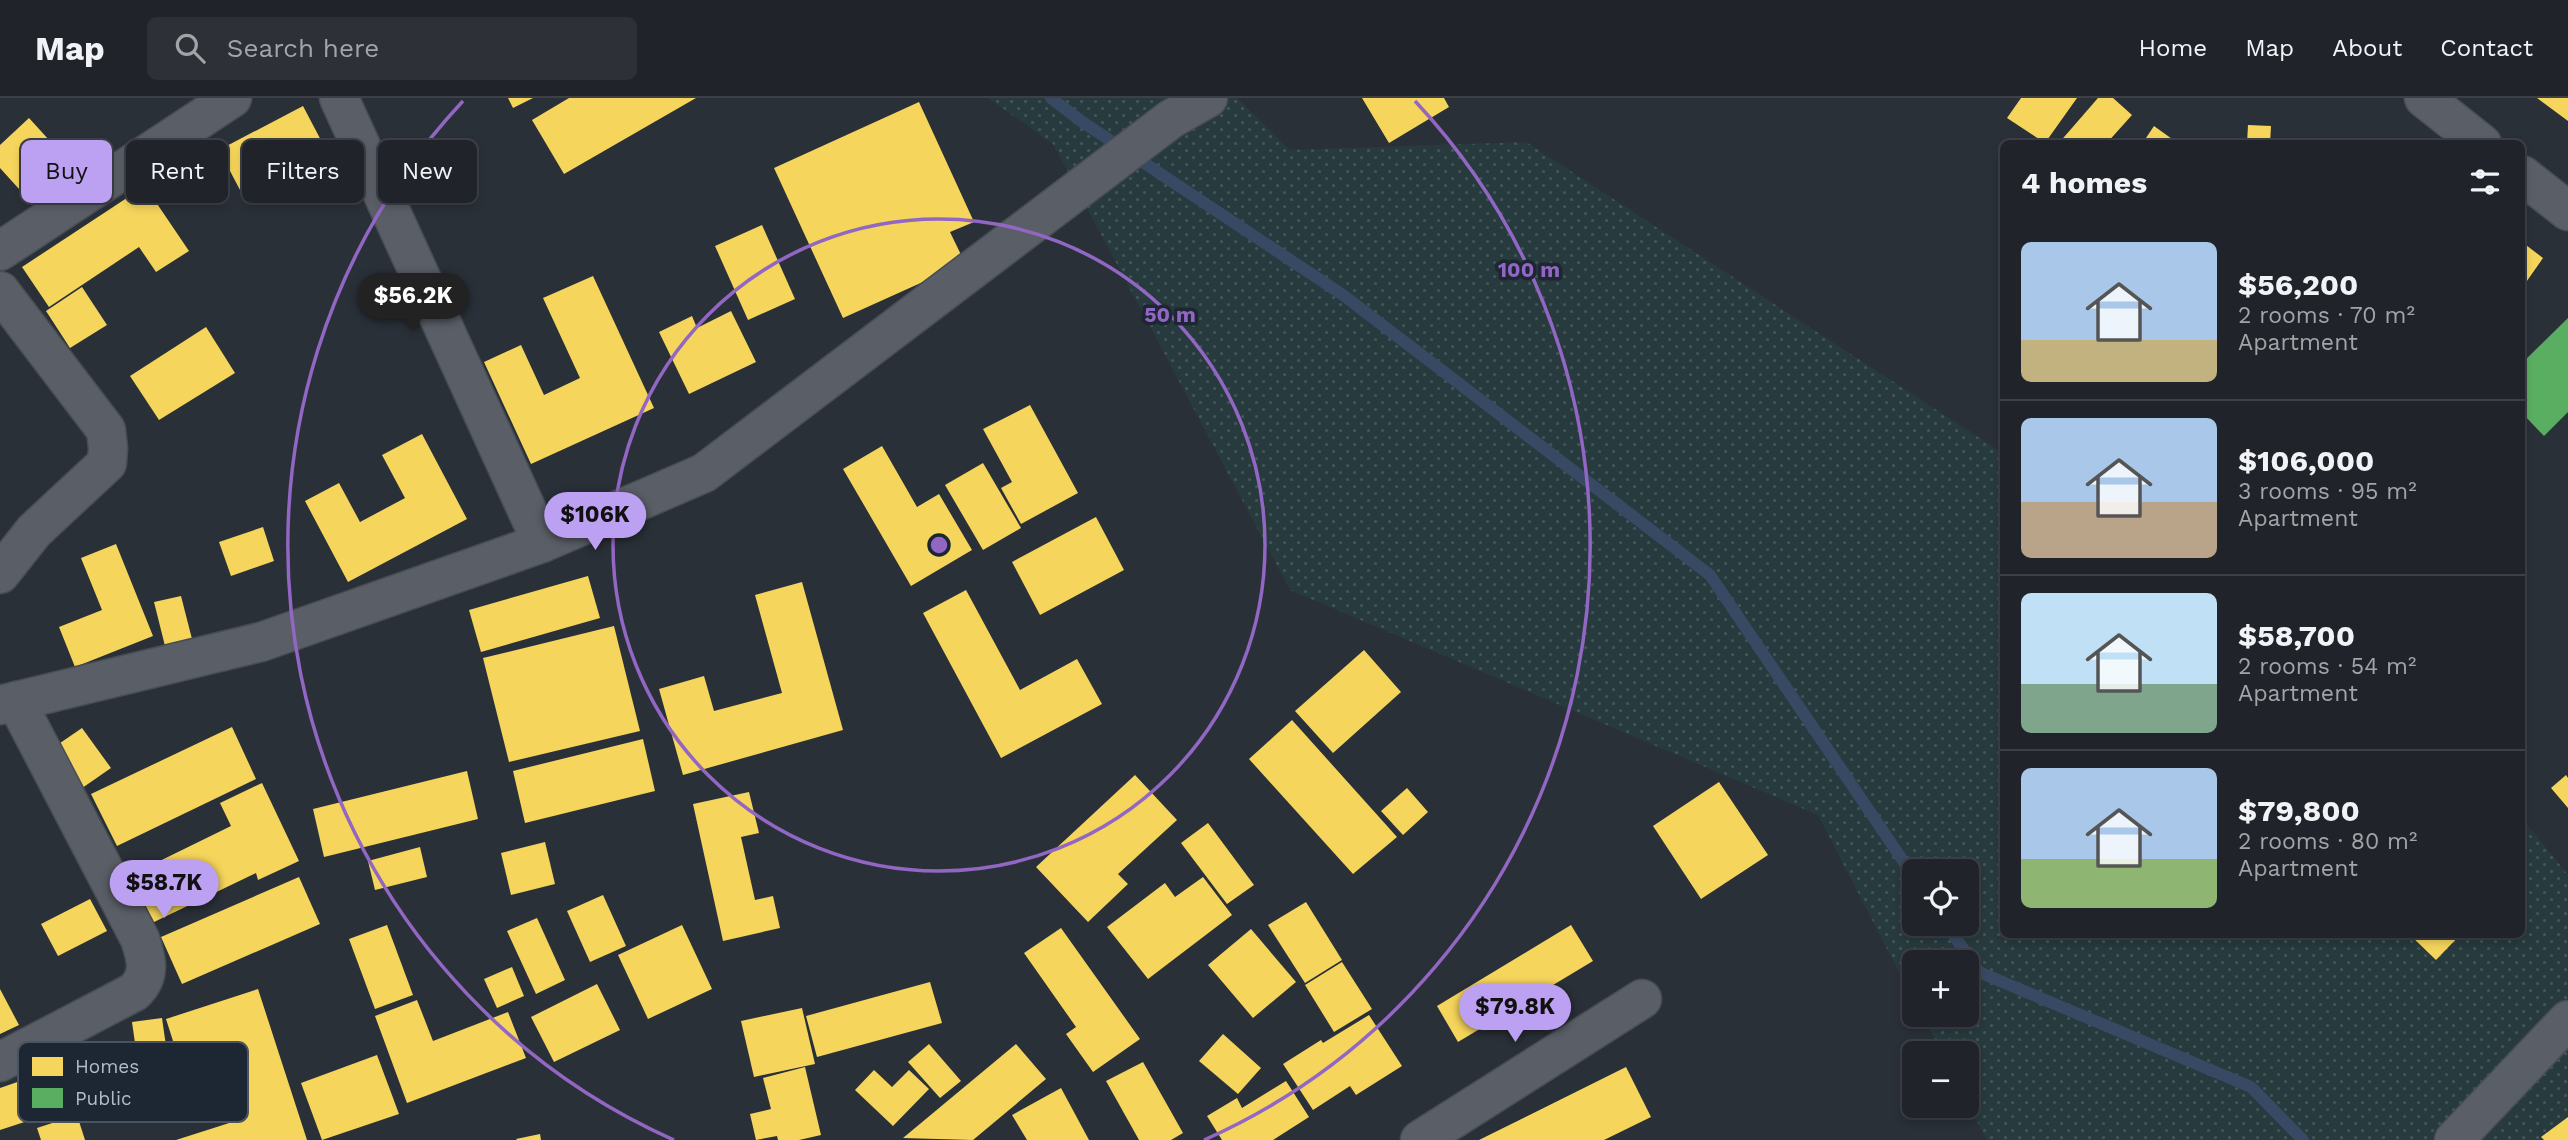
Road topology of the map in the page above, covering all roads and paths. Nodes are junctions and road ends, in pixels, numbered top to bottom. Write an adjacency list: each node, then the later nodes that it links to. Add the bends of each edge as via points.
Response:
1 (232, 98): 8 (street)
2 (339, 98): 10 (street)
3 (1208, 98): 10 (street, via 1171,119 704,473)
4 (2424, 98): 5 (street)
5 (2477, 140)
6 (2525, 177): 7 (street)
7 (2568, 211)
8 (0, 251)
9 (0, 291): 11 (street, via 106,430 108,448 107,463 34,531)
10 (542, 543): 12 (street, via 261,642)
11 (0, 574)
12 (8, 703): 15 (street, via 147,957 142,984 134,992)
13 (1642, 999): 18 (street)
14 (2568, 1020): 19 (street)
15 (38, 1042)
16 (18, 1053): 17 (street)
17 (0, 1062)
18 (1420, 1140)
19 (2454, 1140)

